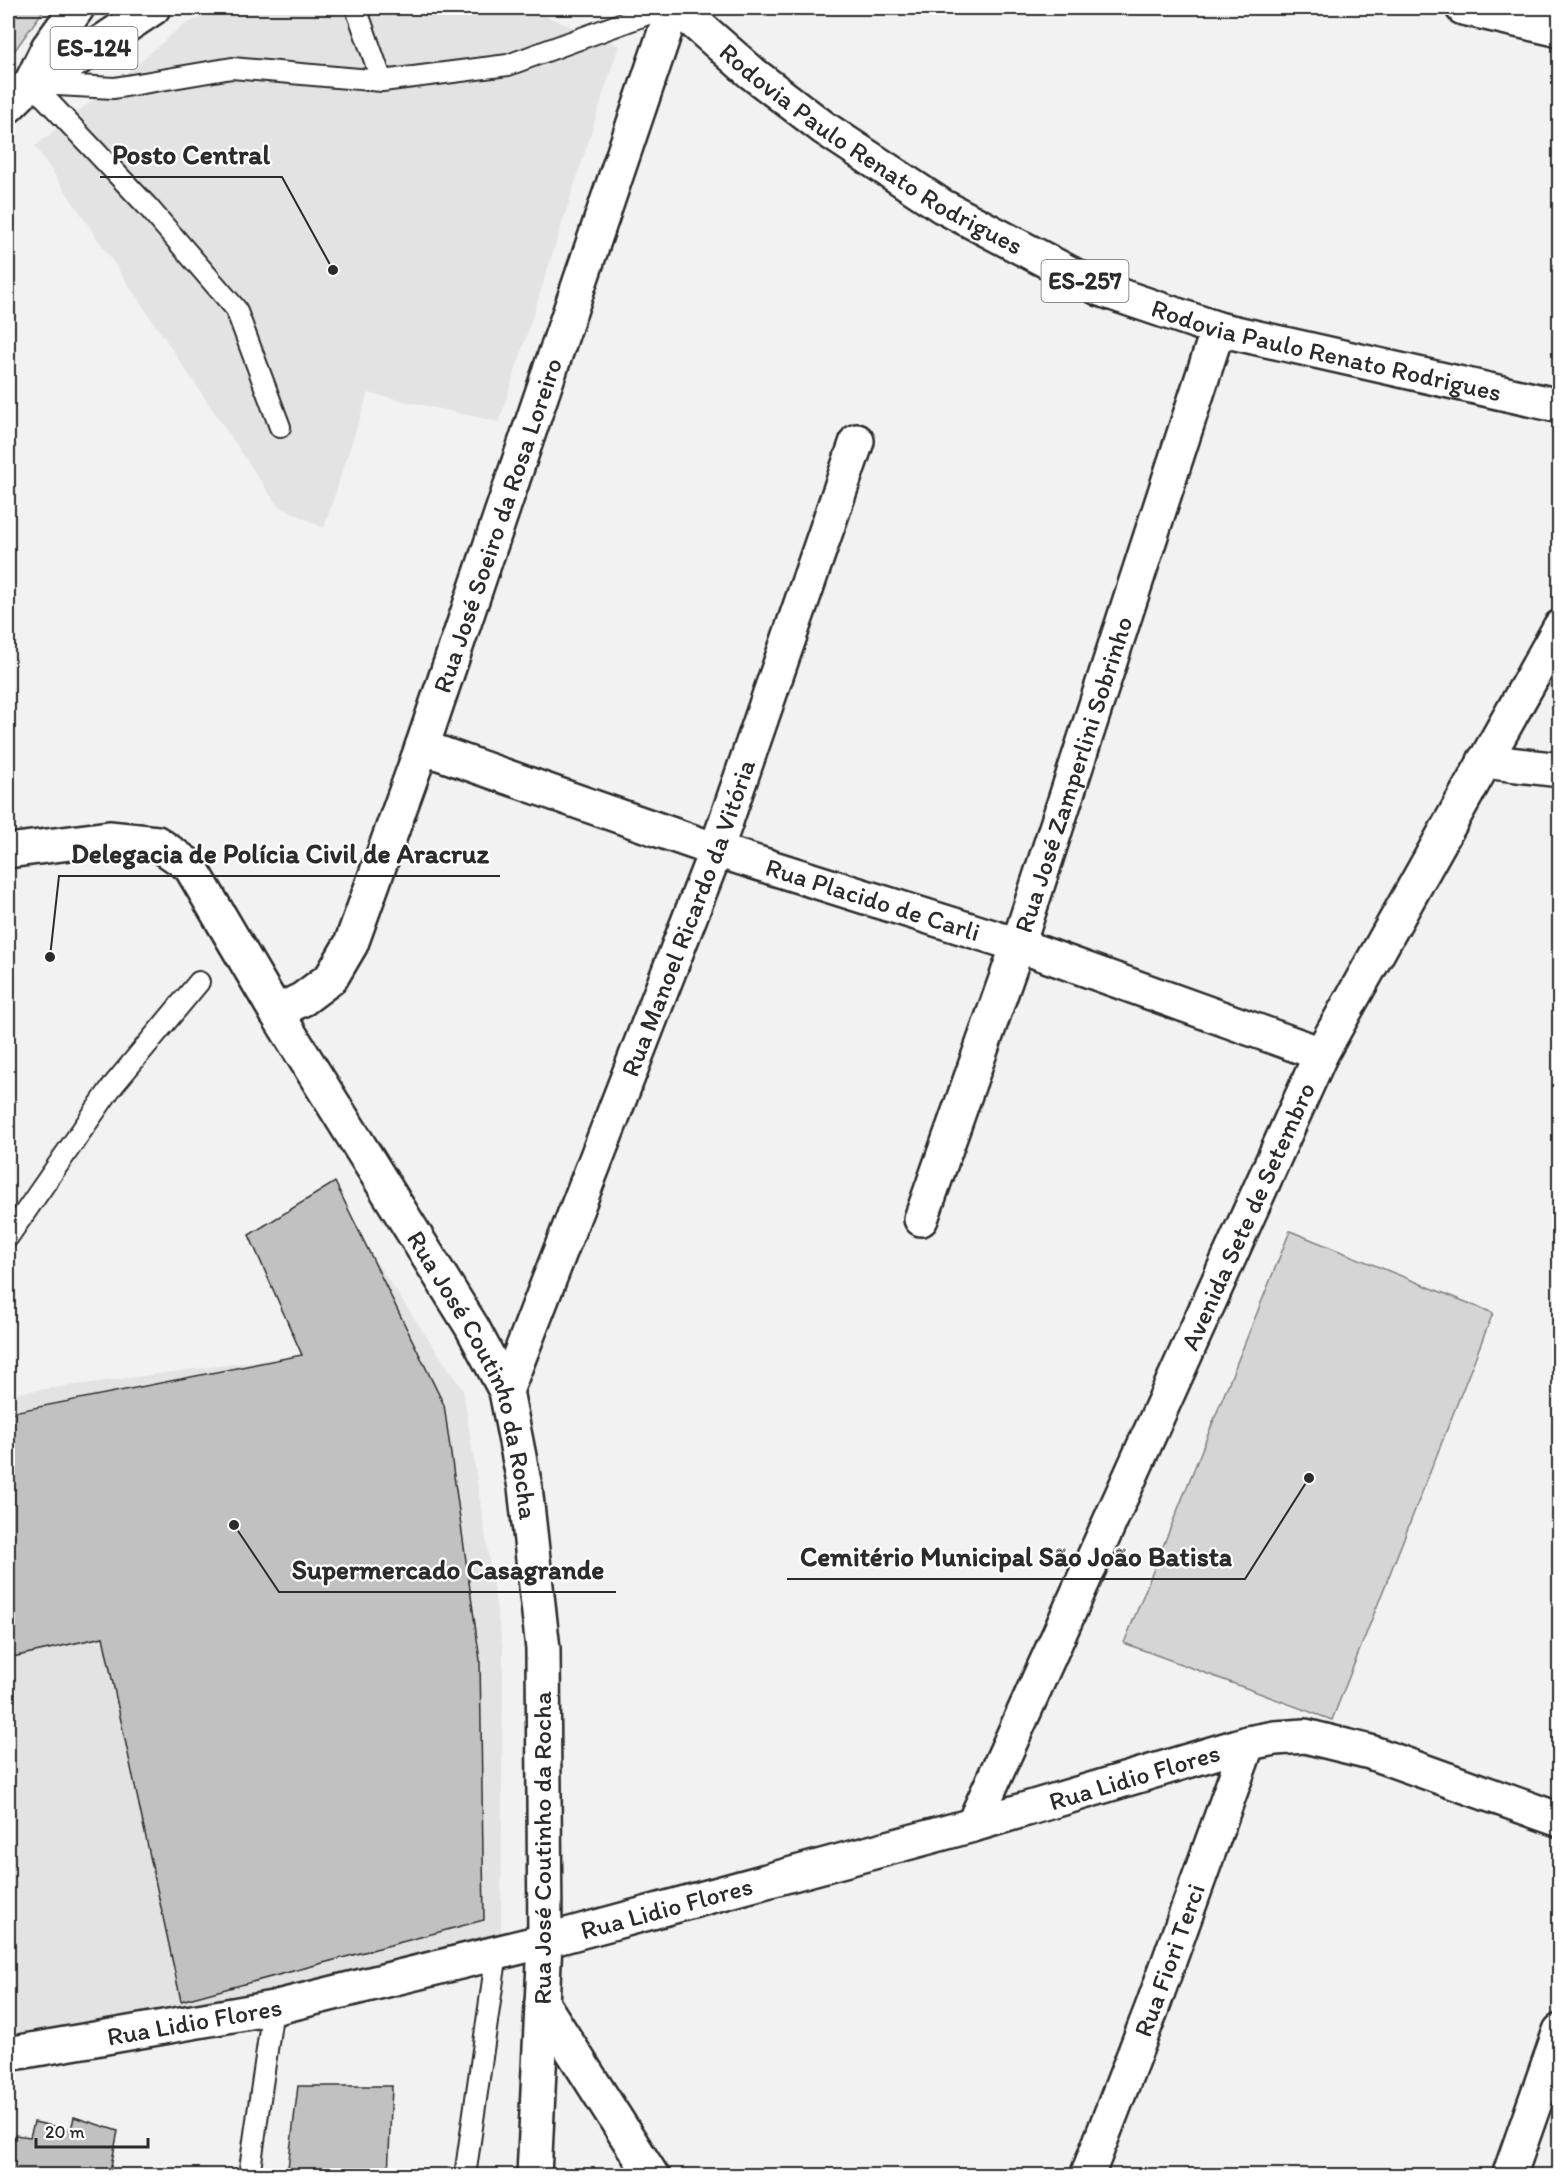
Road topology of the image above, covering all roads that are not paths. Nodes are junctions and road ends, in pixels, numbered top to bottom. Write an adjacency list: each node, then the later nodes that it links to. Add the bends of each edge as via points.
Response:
1 (77, 8): 10 (street, ES-124, via 48,48)
2 (153, 8): 10 (street, ES-124, via 72,62)
3 (356, 8): 9 (lane)
4 (664, 8): 9 (lane, via 508,65)
5 (673, 8): 17 (street, Rua José Soeiro da Rosa Loreiro)
6 (678, 8): 12 (street, Rodovia Paulo Renato Rodrigues / ES-257, via 752,73 815,121 942,206 1100,289)
7 (1462, 8): 8 (street)
8 (1560, 30)
9 (382, 81): 10 (lane, via 231,68 114,88)
10 (31, 83): 11 (street, ES-124); 14 (lane, via 148,207 236,309)
11 (8, 106)
12 (1218, 329): 13 (street, Rodovia Paulo Renato Rodrigues / ES-257); 22 (street, Rua José Zamperlini Sobrinho)
13 (1560, 406)
14 (280, 427)
15 (857, 441): 20 (street, Rua Manoel Ricardo da Vitória)
16 (1560, 627): 18 (street, Avenida Sete de Setembro)
17 (422, 747): 20 (street, Rua Placido de Carli); 24 (street, Rua José Soeiro da Rosa Loreiro, via 351,944 331,978 303,999)
18 (1484, 761): 19 (street); 25 (street, Avenida Sete de Setembro)
19 (1560, 771)
20 (716, 850): 22 (street, Rua Placido de Carli); 28 (street, Rua Manoel Ricardo da Vitória)
21 (8, 851): 24 (street, Rua José Coutinho da Rocha, via 109,838 157,843 190,866)
22 (1018, 945): 25 (street, Rua Placido de Carli); 26 (street, Rua José Zamperlini Sobrinho)
23 (199, 982): 27 (lane, via 111,1088)
24 (276, 1012): 28 (street, Rua José Coutinho da Rocha, via 472,1327)
25 (1321, 1054): 31 (street, Avenida Sete de Setembro)
26 (921, 1219)
27 (8, 1237)
28 (506, 1391): 32 (street, Rua José Coutinho da Rocha, via 525,1487 543,1649)
29 (1248, 1743): 30 (street, Rua Lidio Flores, via 1305,1736 1370,1752); 31 (street, Rua Lidio Flores); 42 (street, Rua Fiori Terci)
30 (1560, 1820)
31 (974, 1826): 32 (street, Rua Lidio Flores)
32 (545, 1941): 33 (street, Rua Lidio Flores); 34 (street, Rua José Coutinho da Rocha)
33 (497, 1952): 35 (street, Rua Lidio Flores); 39 (lane)
34 (542, 2003): 40 (street, Rua José Coutinho da Rocha); 41 (street)
35 (273, 2008): 37 (street, Rua Lidio Flores); 38 (lane)
36 (1560, 2031): 43 (street)
37 (8, 2054)
38 (249, 2175)
39 (465, 2175)
40 (534, 2175)
41 (652, 2175)
42 (1087, 2175)
43 (1509, 2175)

